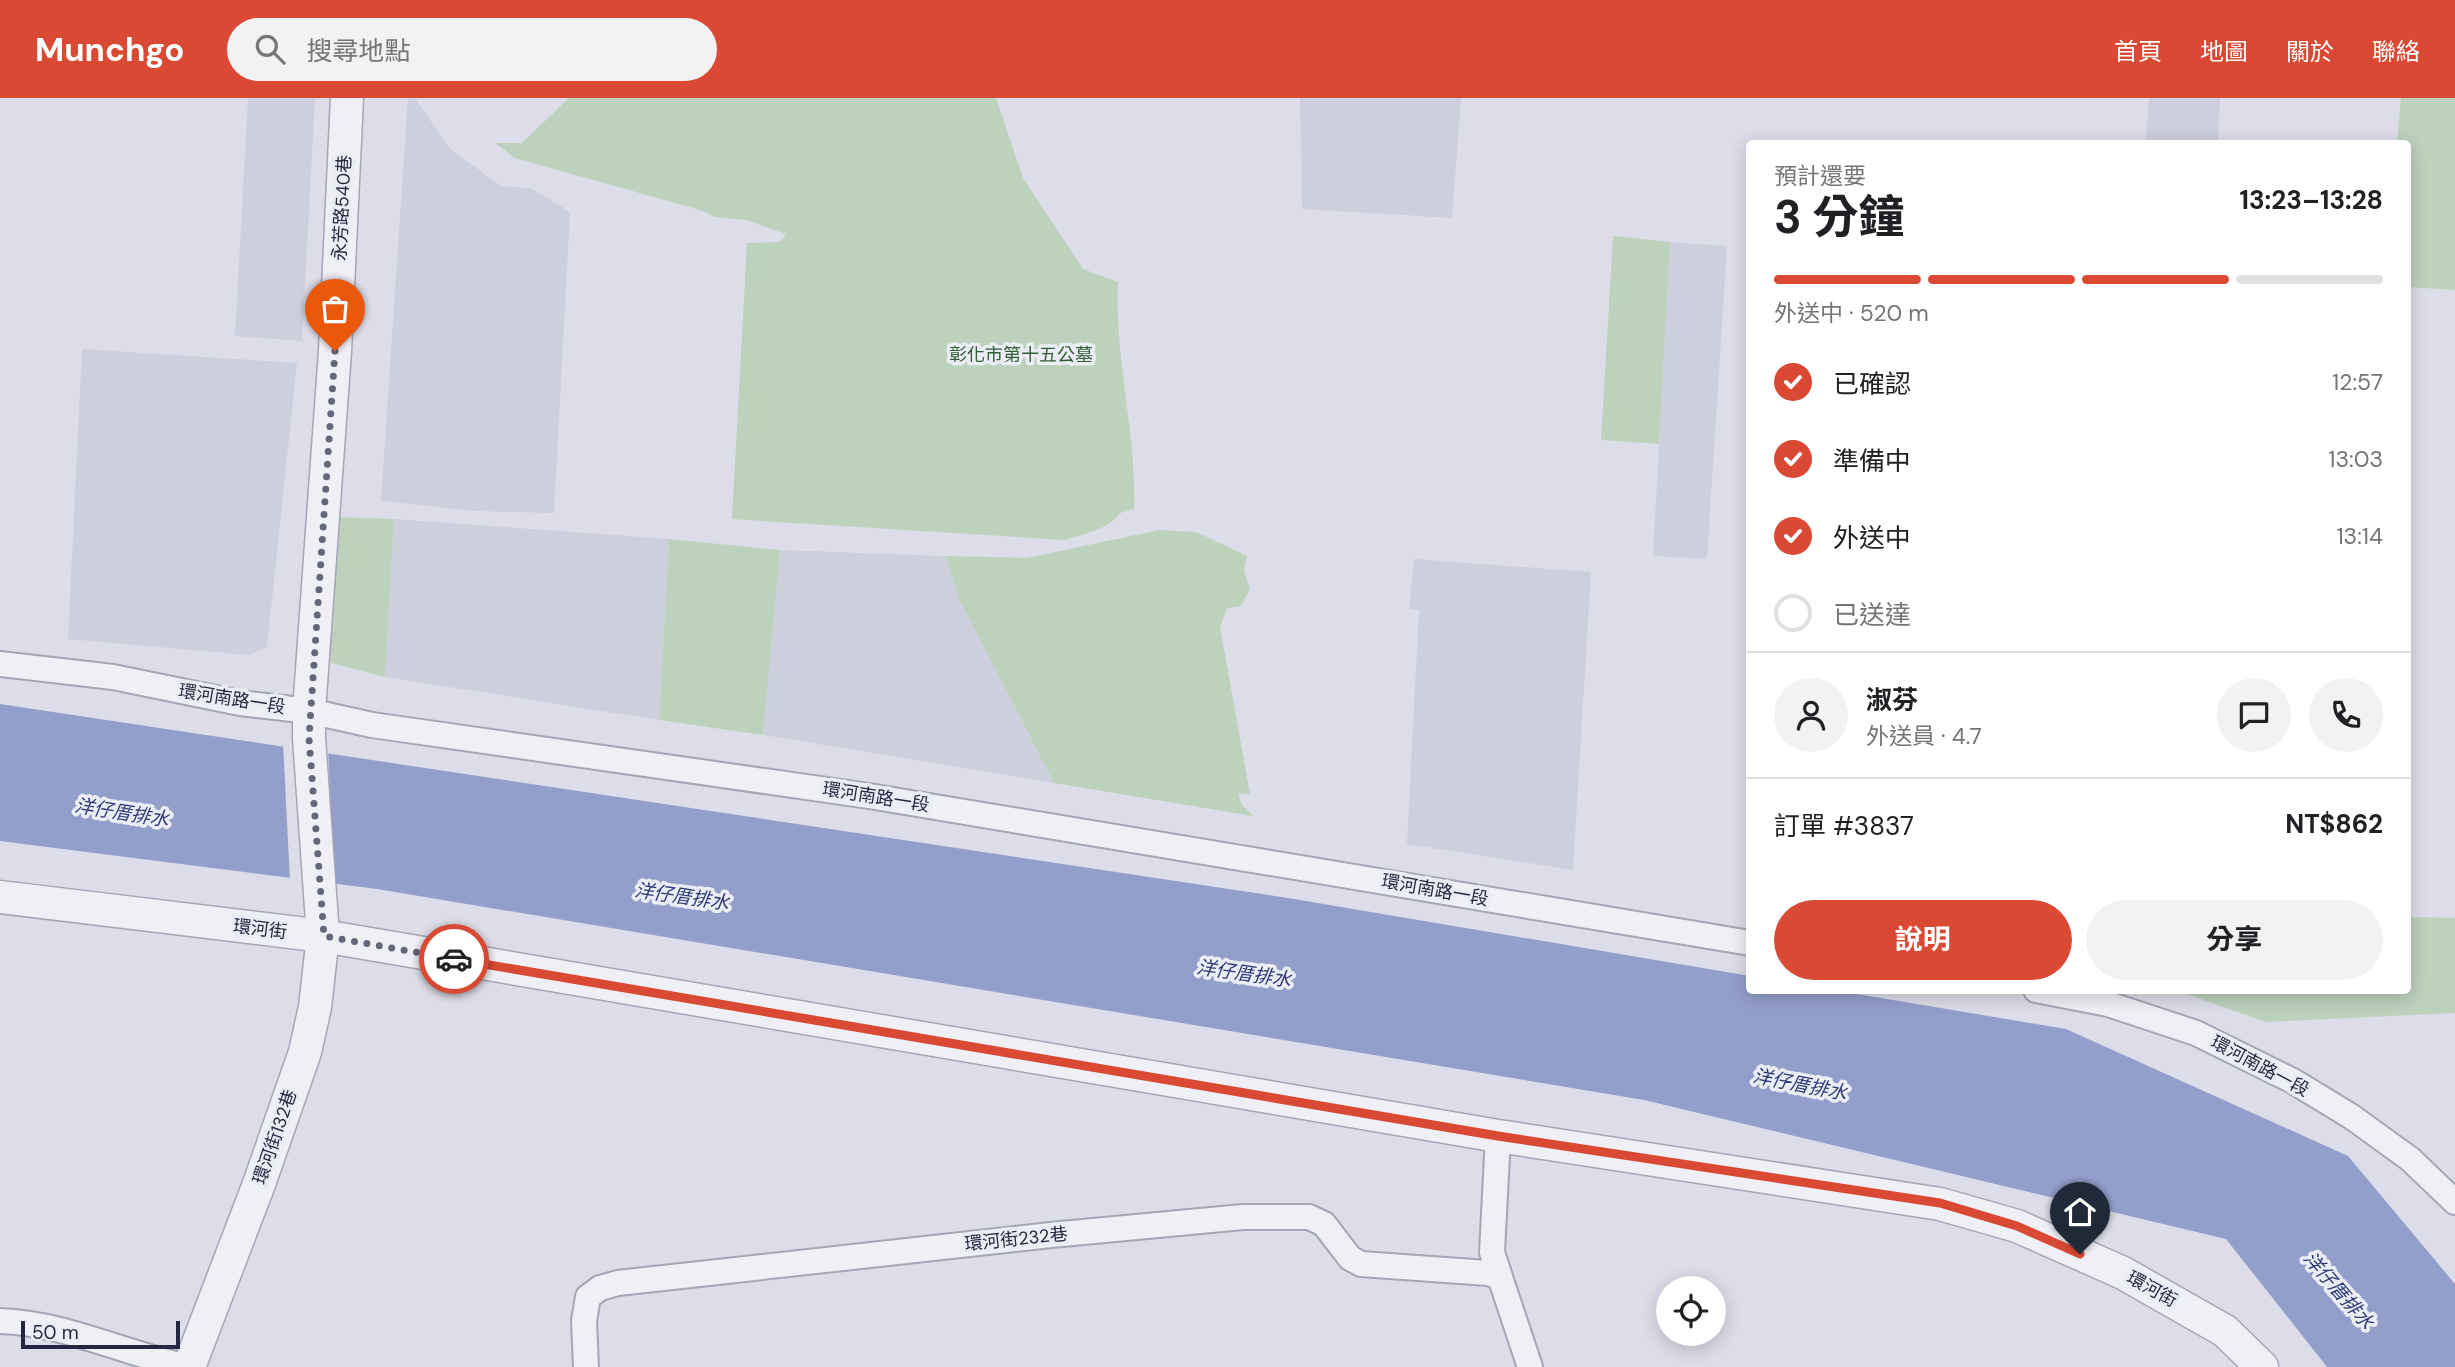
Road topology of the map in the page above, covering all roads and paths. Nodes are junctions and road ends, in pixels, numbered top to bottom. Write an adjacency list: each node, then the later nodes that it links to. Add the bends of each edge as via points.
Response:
1 (347, 98): 3 (street, 永芳路540巷)
2 (0, 664): 3 (street, 環河南路一段, via 113,677 240,703)
3 (309, 724): 5 (street, 永芳路540巷); 7 (street, 環河南路一段, via 372,725 1012,818)
4 (0, 897): 6 (street, 環河街)
5 (320, 899): 6 (street, 環河街132巷)
6 (324, 936): 9 (street, 環河街); 13 (street, 環河街132巷, via 305,1052)
7 (1746, 942)
8 (2057, 994): 10 (street, 環河南路一段, via 2108,1004 2196,1033 2293,1081 2410,1159)
9 (1498, 1136): 11 (street, via 1492,1252); 16 (street, 環河街, via 1940,1203 2017,1226 2160,1292 2225,1331)
10 (2455, 1202)
11 (1500, 1277): 14 (street, 環河街232巷, via 1361,1264 1350,1258 1324,1224 1309,1217 1243,1217 1051,1235 600,1288 589,1297 584,1321); 15 (street)
12 (0, 1321): 13 (street, via 55,1329)
13 (189, 1367)
14 (586, 1367)
15 (1530, 1367)
16 (2262, 1367)

